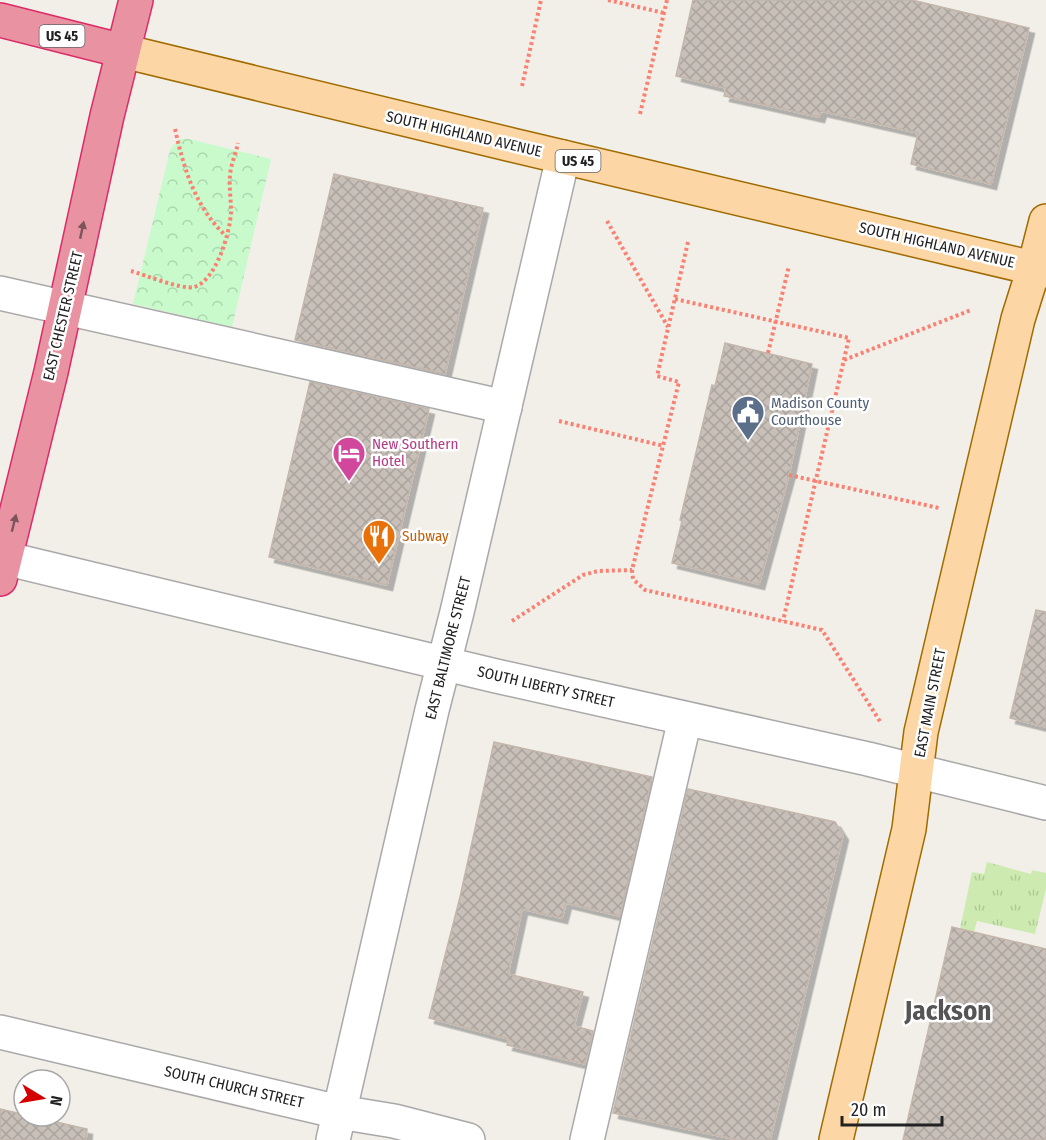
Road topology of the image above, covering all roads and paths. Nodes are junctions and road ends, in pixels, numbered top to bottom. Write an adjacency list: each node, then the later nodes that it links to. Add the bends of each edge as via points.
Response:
1 (136, 0): 7 (highway, EAST CHESTER STREET)
2 (541, 0): 8 (path)
3 (608, 0): 5 (path)
4 (667, 0): 5 (path)
5 (664, 13): 9 (path)
6 (0, 21): 7 (highway, SOUTH HIGHLAND AVENUE / US 45)
7 (123, 51): 12 (main road, SOUTH HIGHLAND AVENUE / US 45); 22 (highway, EAST CHESTER STREET, one-way to 7)
8 (522, 86)
9 (640, 114)
10 (175, 129): 15 (path, via 193,189 215,226)
11 (238, 143): 15 (path, via 230,174 231,214)
12 (563, 157): 18 (main road, SOUTH HIGHLAND AVENUE / US 45); 28 (street, EAST BALTIMORE STREET)
13 (607, 221): 25 (path)
14 (1046, 221): 18 (main road, EAST MAIN STREET)
15 (226, 236): 19 (path, via 217,264 204,282 193,287)
16 (688, 242): 21 (path)
17 (789, 266): 24 (path)
18 (1040, 269): 41 (main road, EAST MAIN STREET, via 1018,319 921,732)
19 (131, 272)
20 (0, 293): 22 (street)
21 (675, 299): 24 (path); 25 (path)
22 (65, 309): 28 (street); 34 (highway, EAST CHESTER STREET, one-way to 22)
23 (971, 309): 27 (path)
24 (775, 322): 26 (path); 27 (path, via 849,338)
25 (668, 327): 30 (path, via 657,376 679,382)
26 (768, 353)
27 (844, 360): 32 (path)
28 (505, 407): 38 (street, EAST BALTIMORE STREET)
29 (559, 421): 30 (path)
30 (663, 446): 35 (path)
31 (789, 475): 32 (path)
32 (816, 481): 33 (path); 37 (path)
33 (939, 508)
34 (2, 565): 38 (street, SOUTH LIBERTY STREET)
35 (632, 570): 36 (path, via 583,575); 37 (path, via 633,579 645,590)
36 (512, 621)
37 (783, 621): 40 (path, via 822,630)
38 (445, 663): 39 (street, SOUTH LIBERTY STREET); 44 (street, EAST BALTIMORE STREET)
39 (685, 719): 41 (street, SOUTH LIBERTY STREET); 46 (street)
40 (881, 723)
41 (917, 772): 42 (street, SOUTH LIBERTY STREET); 47 (main road, EAST MAIN STREET, via 909,829)
42 (1046, 803)
43 (0, 1032): 44 (street, SOUTH CHURCH STREET)
44 (336, 1126): 45 (street, SOUTH CHURCH STREET, via 394,1121)
45 (468, 1140)
46 (587, 1140)
47 (836, 1140)

